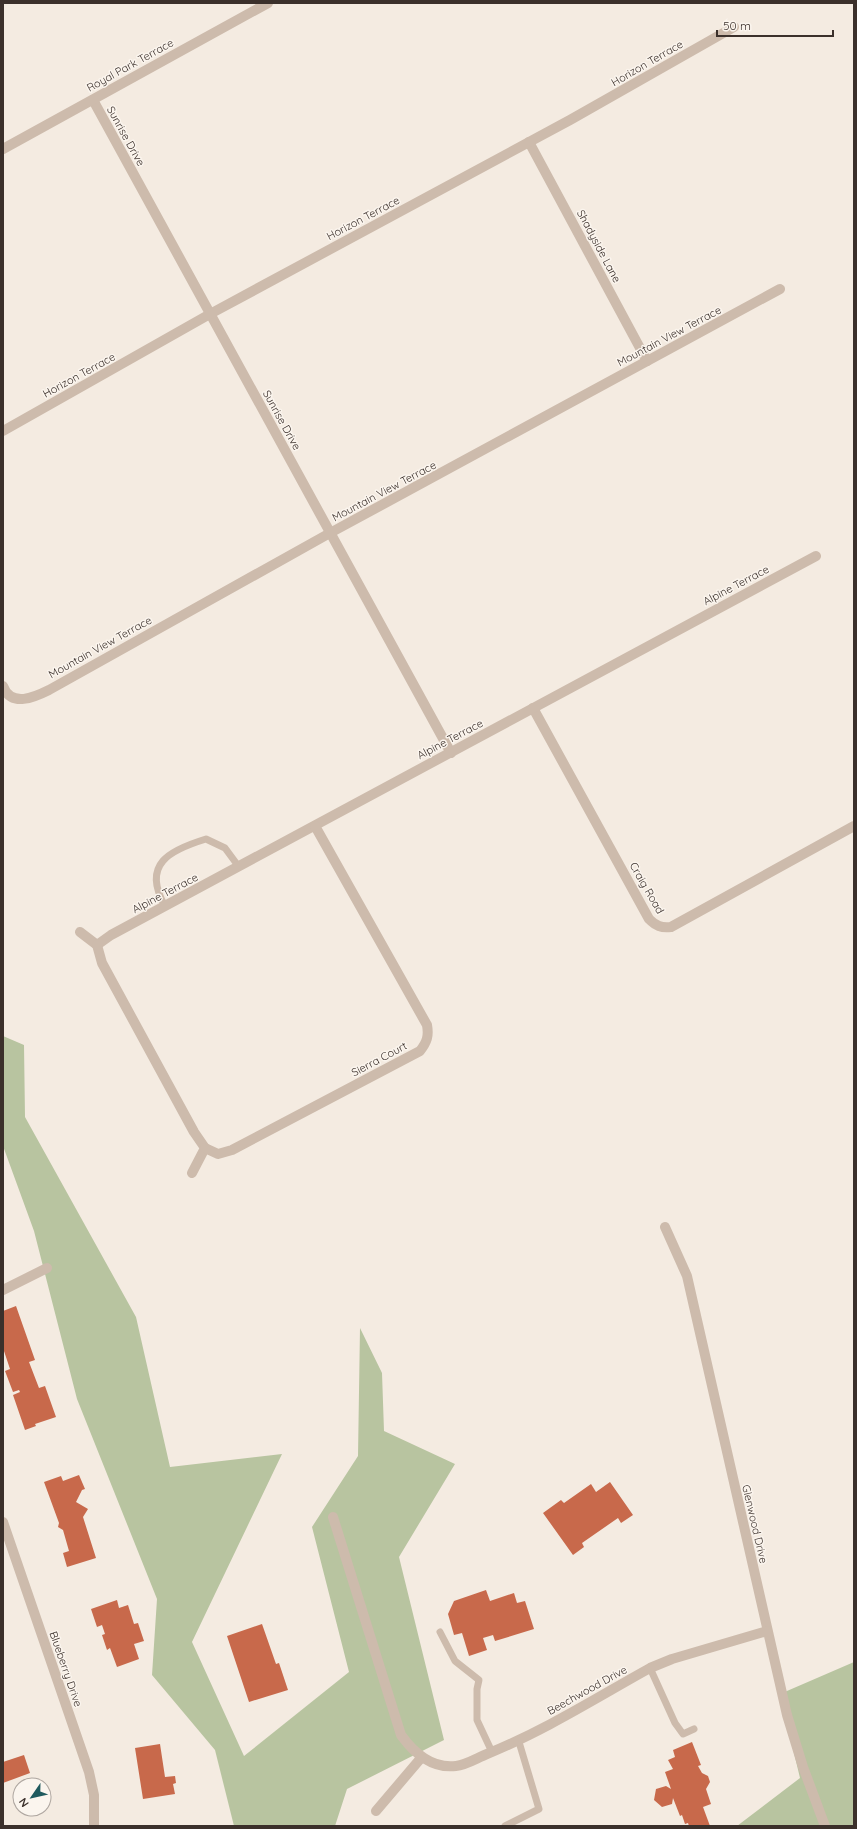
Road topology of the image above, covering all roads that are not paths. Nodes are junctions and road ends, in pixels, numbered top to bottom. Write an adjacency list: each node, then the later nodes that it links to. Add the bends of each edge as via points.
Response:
1 (268, 3): 3 (street, Royal Park Terrace)
2 (734, 27): 4 (street, Horizon Terrace)
3 (93, 100): 5 (street, Royal Park Terrace); 7 (street, Sunrise Drive)
4 (530, 142): 7 (street, Horizon Terrace); 8 (street, Shadyside Lane)
5 (3, 149)
6 (780, 290): 8 (street, Mountain View Terrace)
7 (210, 314): 9 (street, Horizon Terrace); 10 (street, Sunrise Drive)
8 (647, 361): 10 (street, Mountain View Terrace)
9 (3, 431)
10 (330, 533): 12 (street, Mountain View Terrace, via 31,699 14,698 5,692); 14 (street, Sunrise Drive)
11 (816, 556): 13 (street, Alpine Terrace)
12 (3, 686)
13 (533, 708): 14 (street, Alpine Terrace); 16 (street, Craig Road, via 649,919 662,928 671,927)
14 (451, 753): 15 (street, Alpine Terrace)
15 (315, 826): 17 (street, Alpine Terrace); 21 (street, Sierra Court, via 427,1025 429,1034 426,1044 420,1052 232,1150 218,1154)
16 (854, 826)
17 (239, 867): 18 (street, Alpine Terrace); 18 (lane, via 225,848 206,839 170,853 160,865 155,879 159,897)
18 (165, 906): 20 (street, Alpine Terrace)
19 (80, 932): 20 (street)
20 (97, 945): 21 (street, via 102,963)
21 (205, 1148): 22 (street)
22 (192, 1173)
23 (665, 1227): 28 (street, Glenwood Drive, via 687,1276)
24 (47, 1268): 25 (street)
25 (3, 1290)
26 (334, 1517): 34 (street, Beechwood Drive, via 401,1735)
27 (3, 1522): 36 (street, Blueberry Drive, via 89,1772 94,1795)
28 (767, 1631): 30 (street, Beechwood Drive); 38 (street, Glenwood Drive, via 787,1715)
29 (440, 1632): 33 (lane, via 455,1661 478,1680 477,1720)
30 (650, 1668): 31 (lane, via 675,1724 684,1734); 32 (street, Beechwood Drive)
31 (694, 1729)
32 (519, 1742): 33 (street, Beechwood Drive); 37 (lane, via 539,1809)
33 (492, 1752): 34 (street, Beechwood Drive, via 457,1766 443,1766)
34 (421, 1758): 35 (street)
35 (376, 1811)
36 (94, 1826)
37 (505, 1826)
38 (825, 1826)

